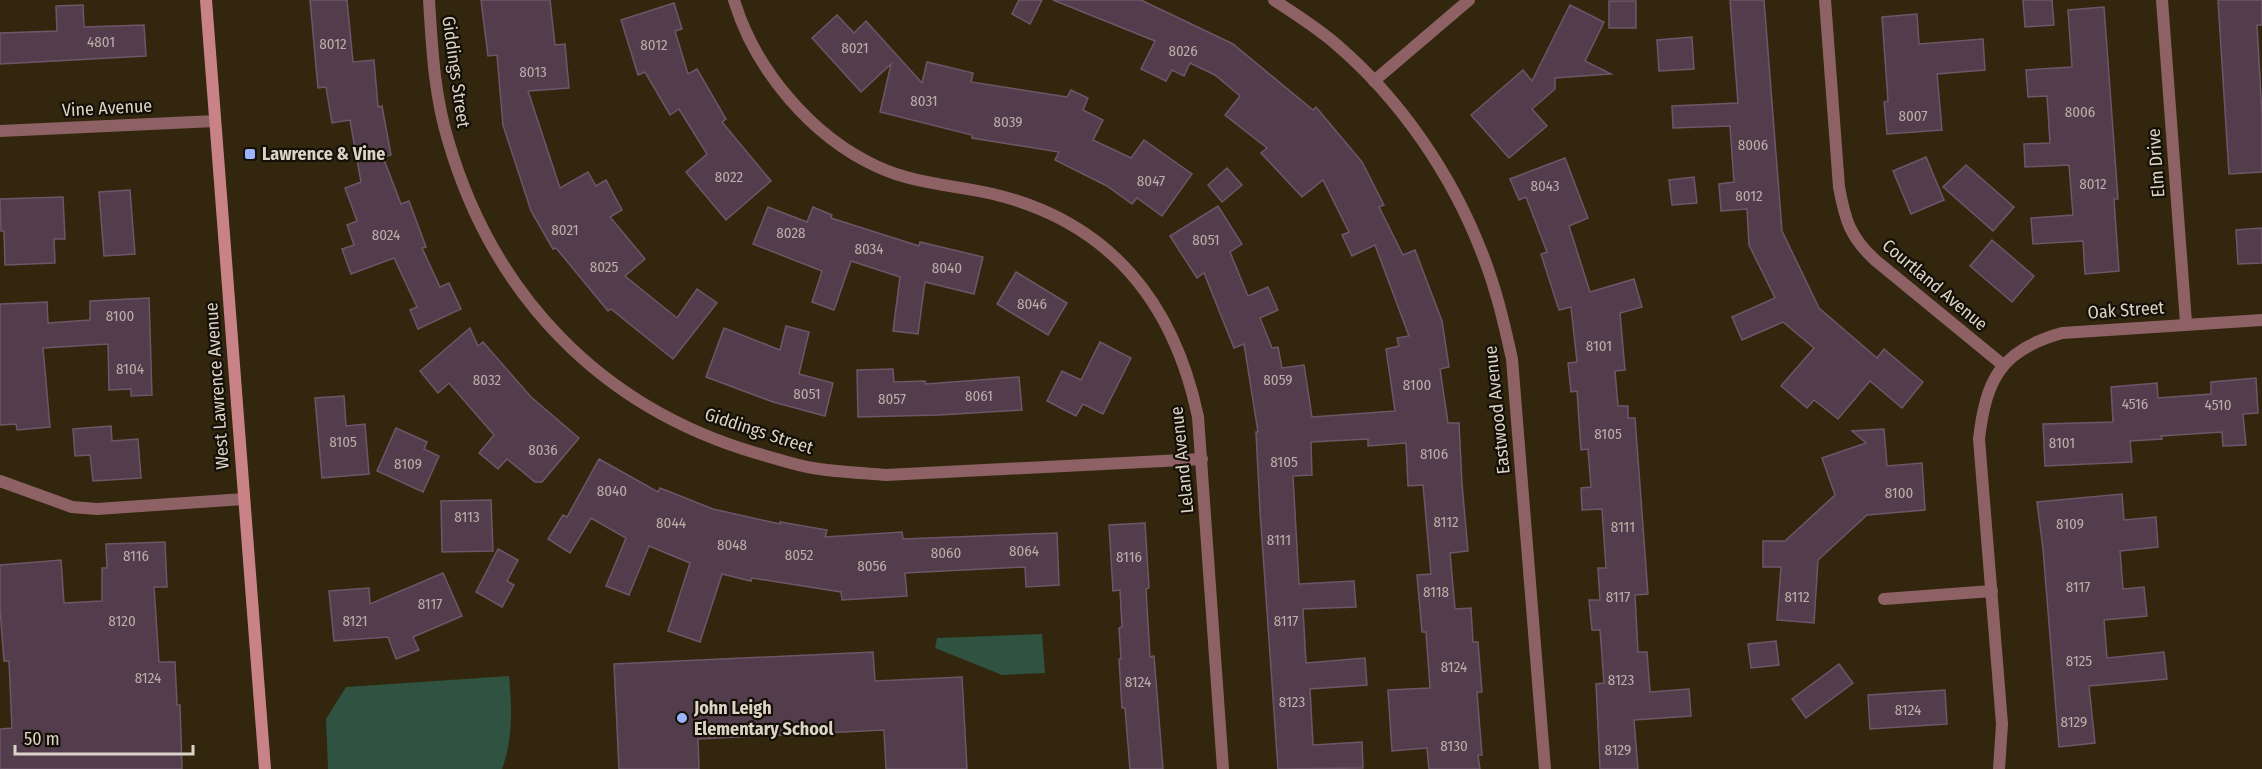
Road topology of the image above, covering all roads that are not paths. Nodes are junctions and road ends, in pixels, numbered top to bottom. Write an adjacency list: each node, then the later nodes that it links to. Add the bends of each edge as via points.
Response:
1 (206, 0): 9 (main road, West Lawrence Avenue)
2 (429, 0): 14 (street, Giddings Street, via 433,61 447,138 458,174 489,242 530,303 580,358 638,400 704,435 736,447 812,468 852,473 886,475)
3 (734, 0): 14 (street, Leland Avenue, via 745,30 772,76 834,141 879,168 906,177 1019,202 1070,225 1113,255 1150,298 1180,352 1198,417)
4 (1274, 0): 8 (street, Eastwood Avenue, via 1337,44)
5 (1469, 0): 8 (street)
6 (1825, 0): 13 (street, Courtland Avenue, via 1839,187 1850,231 1860,247)
7 (2162, 0): 12 (street, Elm Drive)
8 (1374, 81): 21 (street, Eastwood Avenue, via 1407,119 1445,178 1482,252 1499,302 1517,403)
9 (215, 122): 10 (street, Vine Avenue); 16 (main road, West Lawrence Avenue)
10 (0, 131)
11 (2262, 320): 12 (street, Oak Street)
12 (2186, 323): 13 (street, Oak Street, via 2062,333 2029,345)
13 (2002, 365): 17 (street, via 1982,414 1979,439)
14 (1202, 459): 20 (street, Leland Avenue)
15 (0, 481): 16 (street, via 72,507 97,509)
16 (244, 499): 19 (main road, West Lawrence Avenue)
17 (1992, 591): 18 (street); 22 (street, via 2002,724)
18 (1884, 600)
19 (265, 769)
20 (1223, 769)
21 (1545, 769)
22 (1999, 769)

